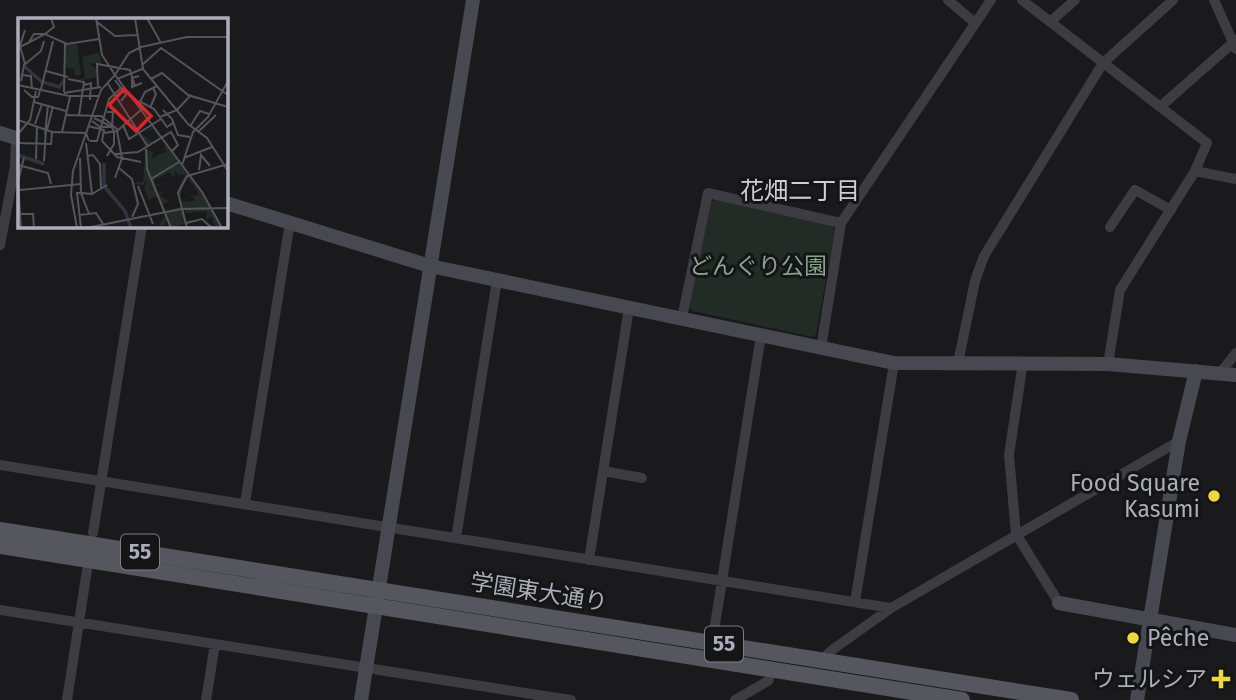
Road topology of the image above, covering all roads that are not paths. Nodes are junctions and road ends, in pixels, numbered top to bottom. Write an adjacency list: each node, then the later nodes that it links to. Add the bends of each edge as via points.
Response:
1 (473, 0): 24 (street)
2 (948, 0): 9 (street)
3 (991, 0): 9 (street)
4 (1022, 0): 8 (street)
5 (1074, 0): 8 (street)
6 (1173, 0): 11 (street)
7 (1214, 0): 10 (street)
8 (1050, 22): 11 (street)
9 (975, 23): 20 (street)
10 (1235, 43): 12 (street)
11 (1103, 63): 12 (street); 33 (street, via 984,256)
12 (1160, 107): 15 (street, via 1207,143)
13 (0, 133): 14 (street)
14 (18, 139): 23 (street)
15 (1195, 171): 16 (street); 18 (street)
16 (1236, 179)
17 (228, 204): 19 (street)
18 (1171, 210): 21 (street, via 1135,190); 34 (street, via 1121,290)
19 (290, 222): 24 (street); 43 (street)
20 (841, 223): 27 (street, via 708,192); 29 (street)
21 (1110, 227)
22 (142, 228): 42 (street)
23 (0, 245)
24 (430, 266): 25 (street); 44 (street)
25 (497, 280): 26 (street); 48 (street)
26 (629, 308): 27 (street); 40 (street)
27 (682, 318): 28 (street)
28 (761, 335): 29 (street); 52 (street)
29 (821, 348): 32 (street)
30 (1236, 353): 36 (street)
31 (1023, 362): 33 (street); 34 (street); 47 (street, via 1009,455)
32 (894, 363): 33 (street); 54 (street)
33 (958, 363)
34 (1108, 364): 35 (street)
35 (1196, 371): 36 (street); 38 (street)
36 (1220, 373): 37 (street)
37 (1236, 375)
38 (1179, 441): 47 (street); 58 (street)
39 (0, 465): 42 (street)
40 (603, 471): 41 (street); 50 (street)
41 (642, 478)
42 (102, 481): 43 (street); 46 (street)
43 (245, 503): 44 (street)
44 (388, 527): 48 (street); 53 (street)
45 (0, 530): 53 (main road, 学園東大通り / 55)
46 (93, 533)
47 (1016, 534): 55 (street); 56 (street)
48 (456, 538): 50 (street)
49 (0, 547): 53 (main road, 学園東大通り / 55)
50 (589, 560): 52 (street)
51 (87, 570): 59 (street)
52 (722, 581): 54 (street); 60 (street)
53 (376, 597): 63 (main road, 学園東大通り / 55); 64 (street); 65 (main road, 学園東大通り / 55)
54 (855, 603): 56 (street)
55 (1059, 603): 58 (street)
56 (891, 608): 63 (street)
57 (0, 610): 59 (street)
58 (1150, 621): 61 (street); 74 (street)
59 (79, 623): 62 (street); 67 (street)
60 (714, 631)
61 (1236, 635)
62 (215, 644): 64 (street); 68 (street)
63 (822, 660): 73 (main road, 学園東大通り / 55)
64 (366, 668): 66 (street); 69 (street)
65 (772, 670): 71 (street, via 768,681); 72 (main road, 学園東大通り / 55)
66 (538, 698): 70 (street)
67 (67, 700)
68 (206, 700)
69 (361, 700)
70 (571, 700)
71 (735, 700)
72 (962, 700)
73 (1072, 700)
74 (1137, 700)

